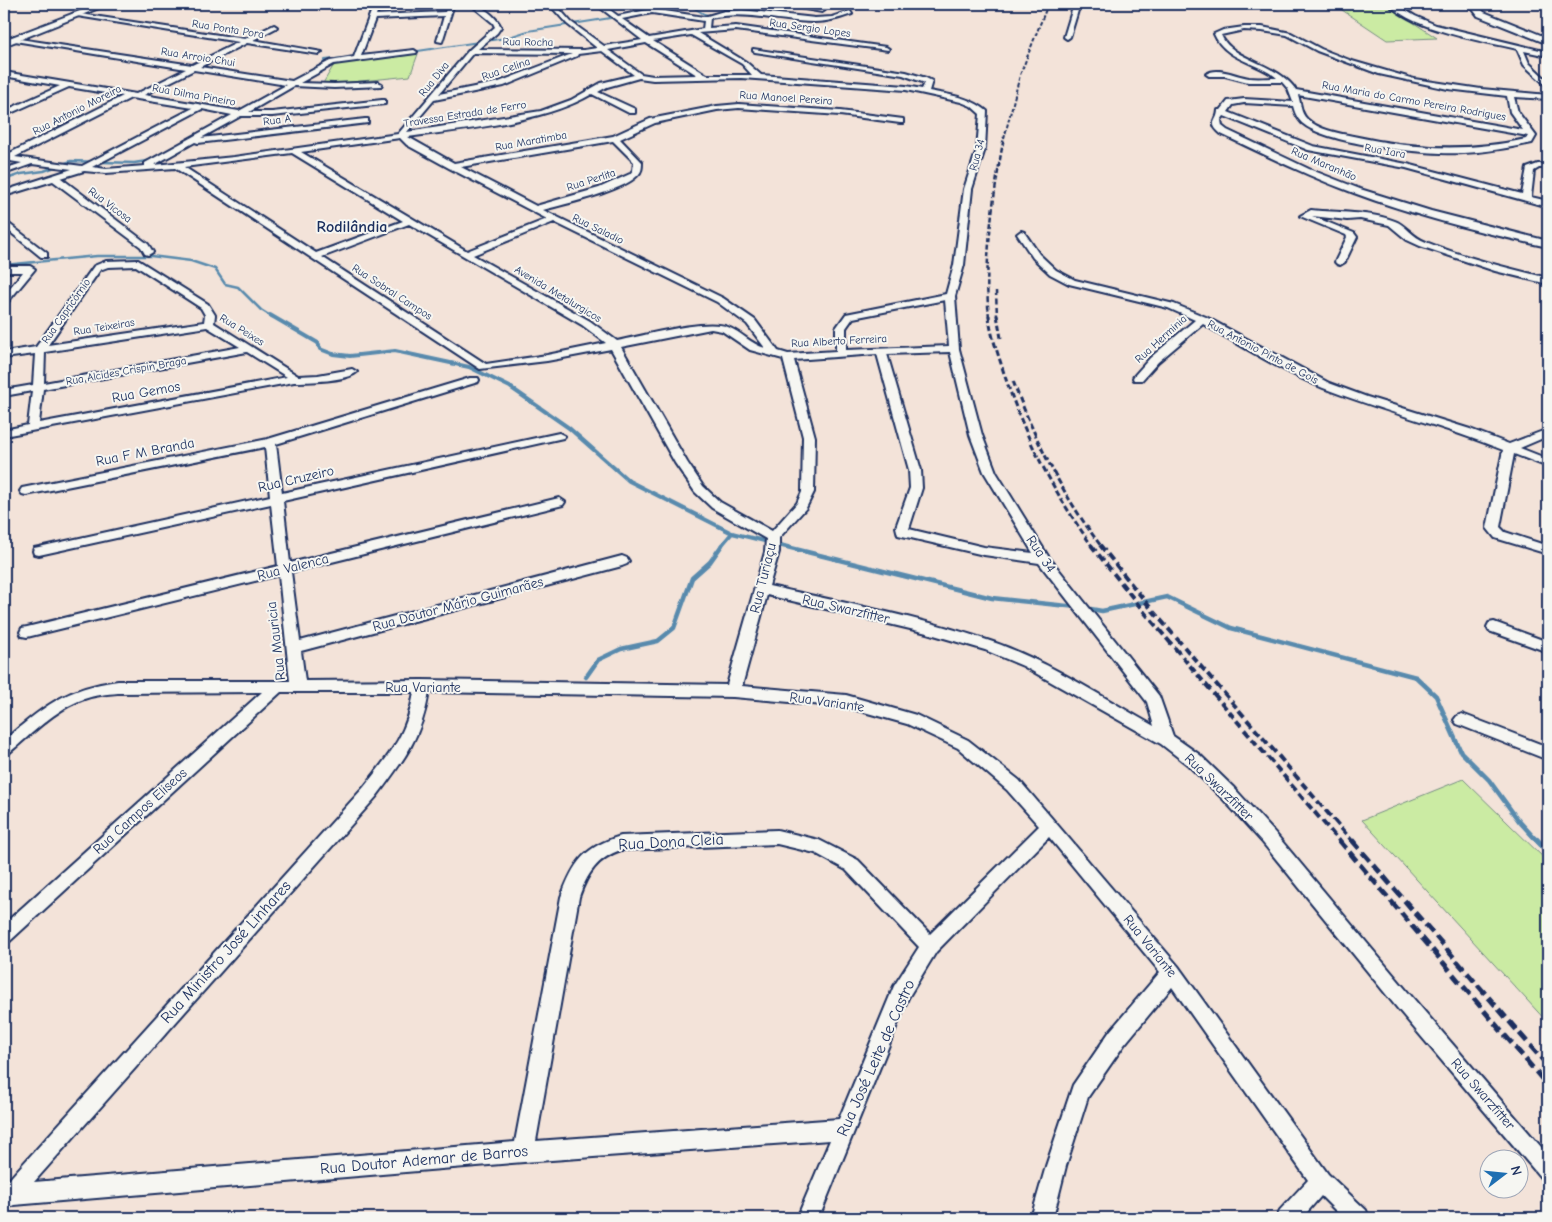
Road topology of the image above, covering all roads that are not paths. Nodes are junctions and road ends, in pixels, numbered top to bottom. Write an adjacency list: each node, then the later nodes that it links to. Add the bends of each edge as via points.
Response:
1 (105, 4): 14 (main road)
2 (377, 4): 15 (street)
3 (451, 4): 13 (street)
4 (473, 4): 35 (street, Rua Diva, via 498,27)
5 (552, 4): 31 (street, via 571,25)
6 (780, 4): 12 (street)
7 (848, 4): 12 (street, via 853,10)
8 (1077, 4): 24 (street)
9 (1391, 4): 33 (street, via 1423,24)
10 (1474, 4): 28 (main road, via 1481,14)
11 (600, 6): 16 (street)
12 (850, 13): 17 (street, via 828,18)
13 (449, 14): 15 (street); 26 (street)
14 (74, 15): 25 (main road); 29 (street, Rua Ponta Pora)
15 (372, 17): 40 (street)
16 (616, 17): 18 (street, via 652,11); 27 (street)
17 (797, 17): 18 (street, via 750,8 712,14); 22 (street)
18 (706, 18): 20 (street)
19 (274, 28): 29 (street, Rua Antonio Moreira)
20 (706, 30): 21 (street, Rua Sergio Lopes); 22 (street, Rua Sergio Lopes, via 736,28)
21 (691, 32): 27 (street, Rua Sergio Lopes); 46 (street, via 744,63)
22 (775, 33): 32 (street, Rua Sergio Lopes); 53 (street, via 755,50 904,73 929,83)
23 (1289, 34): 34 (street); 47 (street, via 1242,28 1217,34 1224,47)
24 (1067, 37)
25 (15, 39): 30 (main road); 41 (street, Rua Arroio Chui)
26 (440, 41)
27 (648, 41): 31 (street, Rua Sergio Lopes); 45 (street)
28 (1548, 41)
29 (246, 42): 36 (street, Rua Ponta Pora); 41 (street, Rua Antonio Moreira)
30 (4, 43)
31 (603, 49): 38 (street, Rua Sergio Lopes); 44 (street)
32 (886, 49)
33 (1520, 49): 39 (street); 51 (street, via 1526,64)
34 (1317, 50): 55 (street, via 1386,75)
35 (471, 51): 38 (street, Rua Rocha); 58 (street, Rua Diva)
36 (319, 52)
37 (414, 52): 40 (street)
38 (584, 52): 58 (street, Rua Celina, via 501,84)
39 (1548, 54)
40 (357, 59): 48 (street, via 332,62)
41 (195, 67): 48 (street, Rua Arroio Chui); 56 (street, Rua Antonio Moreira)
42 (4, 74): 50 (street, Rua Dilma Pineiro)
43 (1210, 74): 47 (street, via 1248,80)
44 (640, 76): 45 (street, Travessa Estrada de Ferro); 52 (street, Travessa Estrada de Ferro)
45 (704, 76): 46 (street, Travessa Estrada de Ferro)
46 (760, 78): 53 (street, Travessa Estrada de Ferro)
47 (1284, 80): 54 (street)
48 (293, 84): 49 (street, Rua Arroio Chui); 65 (street)
49 (378, 84)
50 (67, 85): 56 (street, Rua Dilma Pineiro); 64 (street)
51 (1548, 85)
52 (591, 91): 62 (street); 69 (street, Travessa Estrada de Ferro, via 574,102 542,113)
53 (925, 91): 99 (street, Rua 34, via 974,104 985,118 981,149 968,189 959,265)
54 (1294, 92): 60 (street); 68 (street, Rua Maria do Carmo Pereira Rodrigues)
55 (1510, 94): 57 (street); 68 (street, via 1514,112)
56 (134, 96): 61 (street, Rua Dilma Pineiro); 73 (street, Rua Antonio Moreira)
57 (1548, 97)
58 (432, 98): 69 (street, Rua Diva)
59 (382, 102): 65 (street, Rua Dilma Pineiro, via 272,114)
60 (1297, 104): 63 (street, via 1237,102); 68 (street, via 1300,117 1316,128 1414,150 1452,152 1483,149 1529,141 1532,139)
61 (201, 107): 65 (street, Rua Dilma Pineiro); 78 (street)
62 (632, 111)
63 (1221, 112): 83 (street, Rua Iara, via 1311,148 1407,166); 90 (street, Rua Maranhão, via 1218,127 1224,132 1316,175 1403,206)
64 (4, 114)
65 (239, 114): 71 (street)
66 (365, 121): 71 (street, Rua A)
67 (900, 121): 70 (street, Rua Manoel Pereira, via 840,113 727,107 652,121)
68 (1529, 133)
69 (401, 135): 72 (street, Travessa Estrada de Ferro); 76 (street, Rua Saladio)
70 (615, 138): 76 (street, Rua Maratimba); 85 (street, Rua Perlita, via 638,162 638,169 632,177)
71 (192, 142): 79 (street)
72 (294, 151): 75 (street, Travessa Estrada de Ferro); 87 (street, Avenida Metalurgicos)
73 (5, 158): 74 (street, Travessa Estrada de Ferro)
74 (35, 162): 78 (street, Travessa Estrada de Ferro); 80 (street)
75 (176, 165): 79 (street, Travessa Estrada de Ferro); 94 (street, Rua Sobral Campos)
76 (452, 166): 85 (street, Rua Saladio)
77 (1548, 166): 83 (street, via 1530,170)
78 (87, 167): 79 (street, Travessa Estrada de Ferro); 81 (street)
79 (141, 169)
80 (4, 172)
81 (55, 178): 82 (street); 91 (street, Rua Vicosa, via 145,246)
82 (4, 194)
83 (1526, 199): 84 (street, Rua Iara)
84 (1548, 204)
85 (535, 209): 86 (street, Rua Saladio)
86 (554, 219): 93 (street); 108 (street, Rua Saladio, via 726,304 751,322)
87 (410, 221): 93 (street, Avenida Metalurgicos); 94 (street)
88 (4, 223): 92 (street)
89 (1021, 234): 101 (street, Rua Antonio Pinto de Gois, via 1052,272 1072,282 1162,303)
90 (1548, 244)
91 (148, 252)
92 (44, 255)
93 (466, 255): 103 (street, Avenida Metalurgicos, via 586,324)
94 (315, 256): 103 (street, Rua Sobral Campos, via 484,367 540,360)
95 (1340, 262): 98 (street, via 1352,237 1350,233 1304,216 1311,213 1360,216 1392,224 1423,244 1498,269)
96 (138, 263): 102 (street, Rua Peixes, via 205,306 210,315); 104 (street, Rua Capricórnio, via 106,264 97,268)
97 (4, 269): 100 (street, via 30,269)
98 (1548, 281)
99 (950, 296): 106 (street, Rua 34); 109 (street, via 850,316 839,327)
100 (4, 301)
101 (1202, 319): 113 (street, Rua Herminia); 123 (street, Rua Antonio Pinto de Gois, via 1325,385)
102 (209, 324): 104 (street, Rua Teixeiras); 105 (street, Rua Peixes)
103 (614, 344): 108 (street, Rua Alberto Ferreira, via 711,326 725,329 754,348); 128 (street, Avenida Metalurgicos, via 699,489 716,505)
104 (40, 349): 110 (street, Rua Teixeiras); 116 (street, Rua Capricórnio)
105 (248, 349): 114 (street, Rua Peixes); 116 (street, Rua Alcides Crispin Braga)
106 (954, 349): 107 (street, Rua Alberto Ferreira); 131 (street, Rua 34, via 976,434 990,472)
107 (881, 351): 109 (street, Rua Alberto Ferreira); 131 (street, via 915,470 916,488 903,532 984,551)
108 (774, 353): 111 (street, Rua Alberto Ferreira)
109 (841, 353): 111 (street, Rua Alberto Ferreira)
110 (4, 355)
111 (788, 358): 128 (street, Rua Turiaçu, via 809,437 808,492)
112 (352, 372): 114 (street, Rua Gemos)
113 (1138, 378)
114 (294, 379): 118 (street, Rua Gemos)
115 (474, 380): 122 (street, Rua F M Branda)
116 (38, 387): 117 (street, Rua Alcides Crispin Braga); 118 (street, Rua Capricórnio)
117 (4, 392)
118 (33, 428): 120 (street, Rua Gemos)
119 (1548, 432): 123 (street)
120 (4, 434)
121 (559, 436): 126 (street, Rua Cruzeiro)
122 (270, 442): 125 (street, Rua F M Branda); 126 (street, Rua Mauricia)
123 (1510, 448): 124 (street, Rua Antonio Pinto de Gois); 129 (street, via 1493,528 1496,532)
124 (1548, 463)
125 (26, 491)
126 (276, 499): 130 (street, Rua Cruzeiro); 133 (street, Rua Mauricia)
127 (559, 502): 133 (street, Rua Valenca)
128 (773, 543): 134 (street, Rua Turiaçu)
129 (1548, 550)
130 (38, 551)
131 (1043, 559): 144 (street, Rua 34, via 1154,700)
132 (622, 561): 138 (street, Rua Doutor Mário Guimarães)
133 (284, 569): 136 (street, Rua Valenca); 138 (street, Rua Mauricia)
134 (762, 589): 142 (street, Rua Turiaçu); 144 (street, Rua Swarzfitter, via 989,646 1028,662)
135 (1494, 626): 137 (street)
136 (27, 632)
137 (1548, 647)
138 (293, 648): 140 (street, Rua Mauricia)
139 (422, 686): 140 (street, Rua Variante); 142 (street, Rua Variante); 155 (street, Rua Ministro José Linhares, via 418,714 403,749 370,792)
140 (298, 687): 141 (street, Rua Variante)
141 (276, 688): 145 (street, Rua Variante, via 118,687 94,690 63,702); 148 (street, Rua Campos Eliseos)
142 (733, 691): 147 (street, Rua Variante, via 846,702 911,718 963,744 1013,785)
143 (1462, 720): 146 (street)
144 (1166, 740): 153 (street, Rua Swarzfitter, via 1194,760 1269,838)
145 (4, 749)
146 (1548, 754)
147 (1049, 826): 149 (street, Rua José Leite de Castro); 150 (street, Rua Variante)
148 (4, 935)
149 (930, 946): 151 (street, Rua José Leite de Castro, via 901,992); 152 (street, Rua Dona Cleia, via 852,865 819,847 777,837 621,843 606,847 592,855 576,880 570,897)
150 (1172, 972): 154 (street, Rua Variante); 157 (street, via 1117,1038 1080,1092)
151 (844, 1129): 152 (street, Rua Doutor Ademar de Barros); 156 (street, Rua José Leite de Castro)
152 (524, 1152): 155 (street, Rua Doutor Ademar de Barros)
153 (1548, 1171)
154 (1321, 1181): 158 (street); 159 (street, Rua Variante)
155 (5, 1198)
156 (808, 1218)
157 (1042, 1218)
158 (1288, 1218)
159 (1358, 1218)

